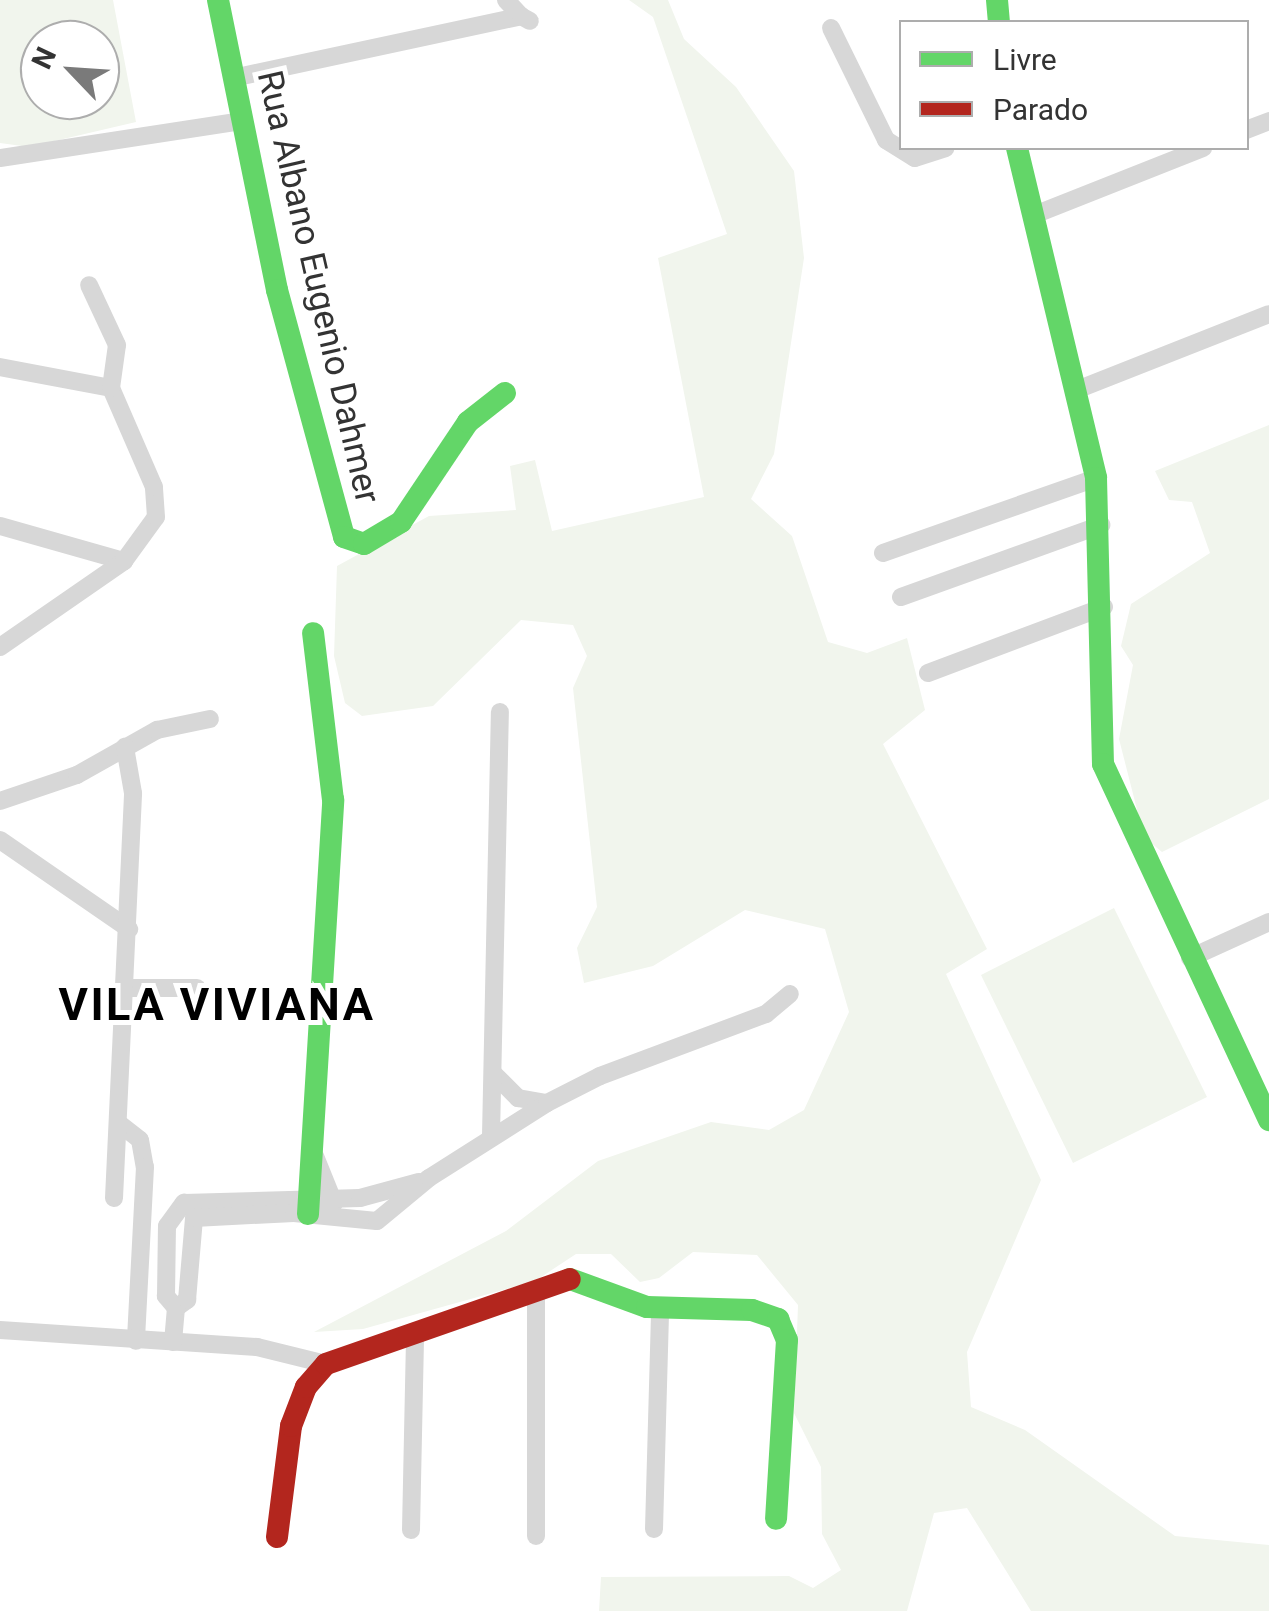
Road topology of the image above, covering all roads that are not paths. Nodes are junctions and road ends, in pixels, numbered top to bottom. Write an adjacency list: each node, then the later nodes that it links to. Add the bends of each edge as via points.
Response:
1 (218, 0): 4 (street, Rua Albano Eugenio Dahmer)
2 (506, 0): 4 (street, via 525,19)
3 (832, 28): 6 (street, via 886,140)
4 (232, 78): 5 (street, Rua Albano Eugenio Dahmer)
5 (241, 121): 11 (street); 18 (street, Rua Albano Eugenio Dahmer, via 276,290 344,537 364,544 401,522 468,422)
6 (899, 148)
7 (902, 150): 8 (street, via 915,158)
8 (939, 150)
9 (1018, 150): 12 (street)
10 (1198, 150): 12 (street)
11 (0, 158)
12 (1034, 215): 17 (street)
13 (89, 286): 16 (street, via 117,346)
14 (1269, 314): 17 (street)
15 (0, 367): 16 (street)
16 (111, 388): 23 (street, via 156,497 153,528)
17 (1079, 389): 19 (street)
18 (504, 393)
19 (1096, 478): 20 (street); 22 (street)
20 (1101, 525): 24 (street); 25 (street)
21 (0, 526): 23 (street)
22 (883, 553)
23 (124, 561): 27 (street)
24 (902, 598)
25 (1104, 607): 28 (street); 36 (street, via 1103,764)
26 (313, 633): 45 (street, via 333,800)
27 (0, 647)
28 (928, 673)
29 (500, 712): 40 (street)
30 (210, 719): 31 (street, via 174,724)
31 (125, 747): 32 (street, via 77,774); 35 (street, via 132,792)
32 (0, 800)
33 (0, 840): 35 (street)
34 (1269, 922): 36 (street)
35 (129, 929): 37 (street)
36 (1190, 958): 42 (street)
37 (127, 988): 38 (street); 43 (street)
38 (197, 988)
39 (790, 994): 41 (street, via 766,1014)
40 (495, 1075): 41 (street, via 518,1098); 44 (street)
41 (547, 1102): 44 (street)
42 (1269, 1120)
43 (122, 1125): 49 (street); 59 (street, via 140,1140 145,1166)
44 (491, 1136): 46 (street)
45 (315, 1156): 48 (street); 50 (street)
46 (429, 1178): 47 (street); 51 (street)
47 (384, 1193): 48 (street); 51 (street)
48 (335, 1196): 50 (street); 50 (street)
49 (114, 1198)
50 (314, 1210): 51 (street); 52 (street, via 194,1218); 53 (street, via 184,1203 173,1210)
51 (376, 1221)
52 (188, 1286): 53 (street); 55 (street)
53 (166, 1287): 55 (street, via 167,1305)
54 (536, 1295): 56 (street, via 580,1278); 58 (street); 65 (street)
55 (176, 1308): 60 (street)
56 (660, 1308): 62 (street, via 752,1310 784,1326); 63 (street)
57 (0, 1330): 59 (street)
58 (416, 1331): 61 (street); 64 (street)
59 (136, 1341): 60 (street)
60 (173, 1342): 61 (street, via 268,1348)
61 (326, 1364): 66 (street, via 306,1387 290,1426)
62 (776, 1520)
63 (654, 1528)
64 (411, 1530)
65 (536, 1536)
66 (277, 1537)

